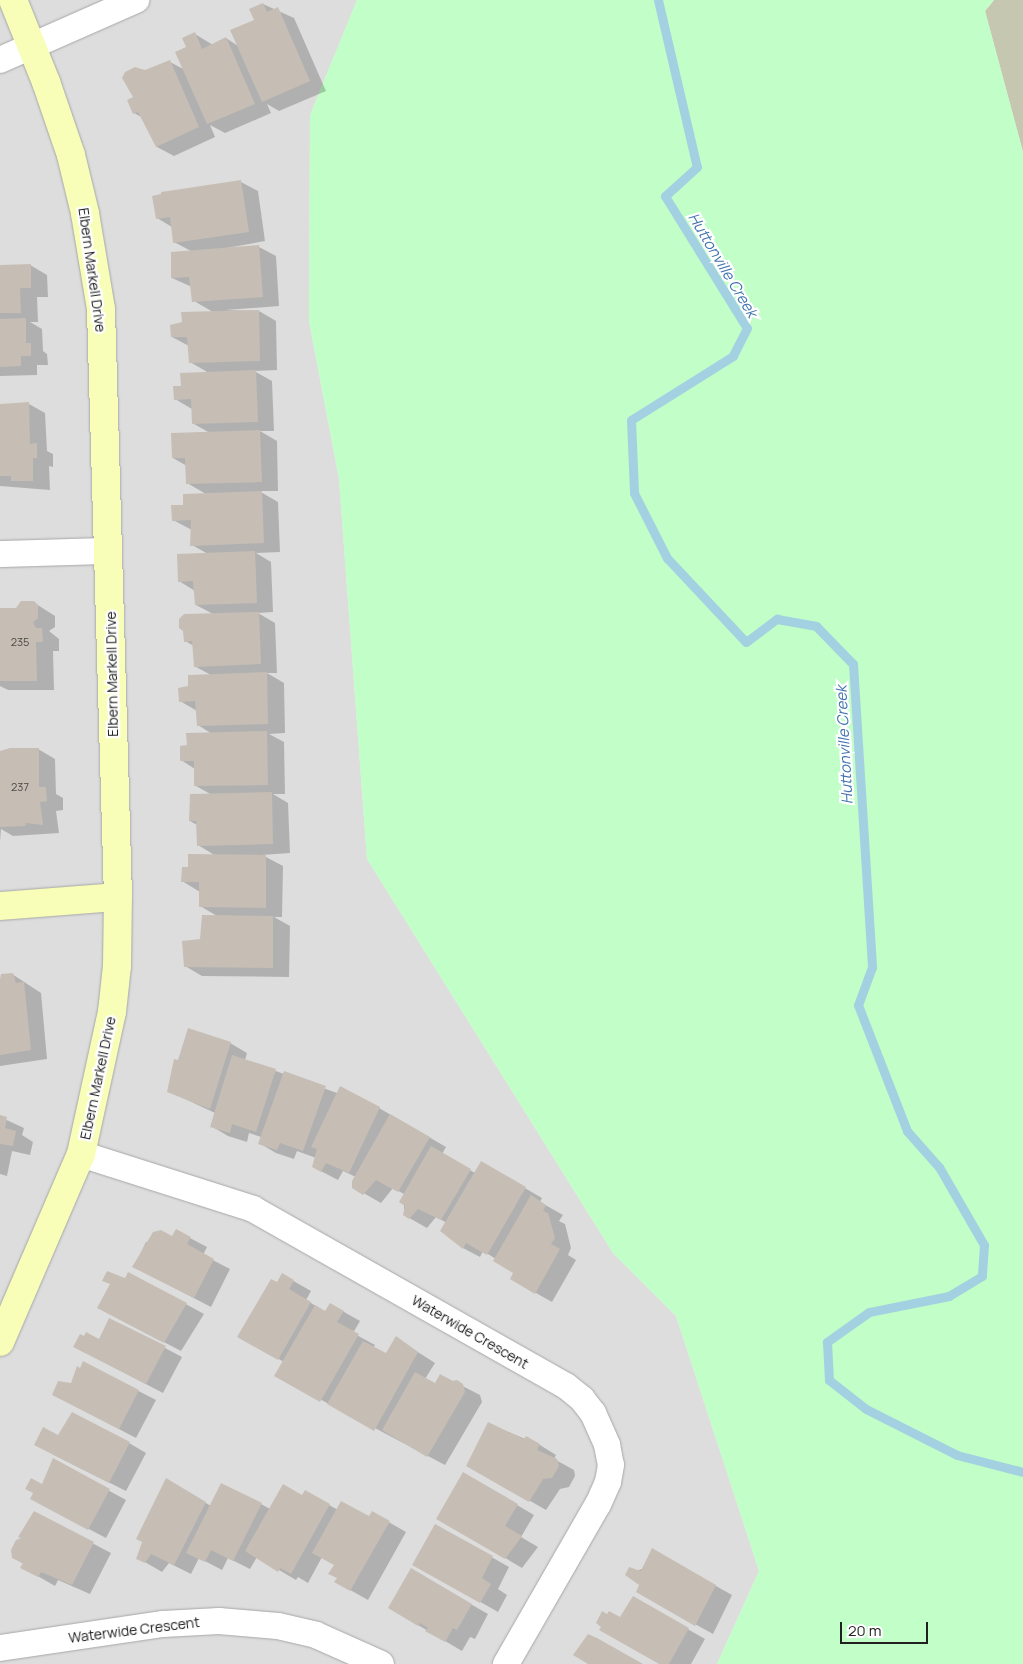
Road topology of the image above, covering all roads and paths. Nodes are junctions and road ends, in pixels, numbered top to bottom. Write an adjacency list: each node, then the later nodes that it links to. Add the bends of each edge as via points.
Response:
1 (13, 0): 3 (street, Elbern Markell Drive)
2 (136, 0): 3 (street)
3 (33, 46): 4 (street); 5 (street, Elbern Markell Drive, via 71,155 95,268 103,346)
4 (0, 60)
5 (109, 551): 6 (street); 7 (street, Elbern Markell Drive)
6 (0, 554)
7 (118, 897): 8 (street); 9 (street, Elbern Markell Drive, via 117,966 112,1012)
8 (0, 906)
9 (81, 1154): 10 (street, Elbern Markell Drive, via 47,1241); 13 (street, Waterwide Crescent, via 253,1209 566,1386 582,1399 593,1413 607,1444 611,1465 608,1482)
10 (0, 1342)
11 (0, 1648): 12 (street, Waterwide Crescent, via 163,1624 220,1621 278,1626 316,1635 357,1650)
12 (381, 1664)
13 (506, 1664)

